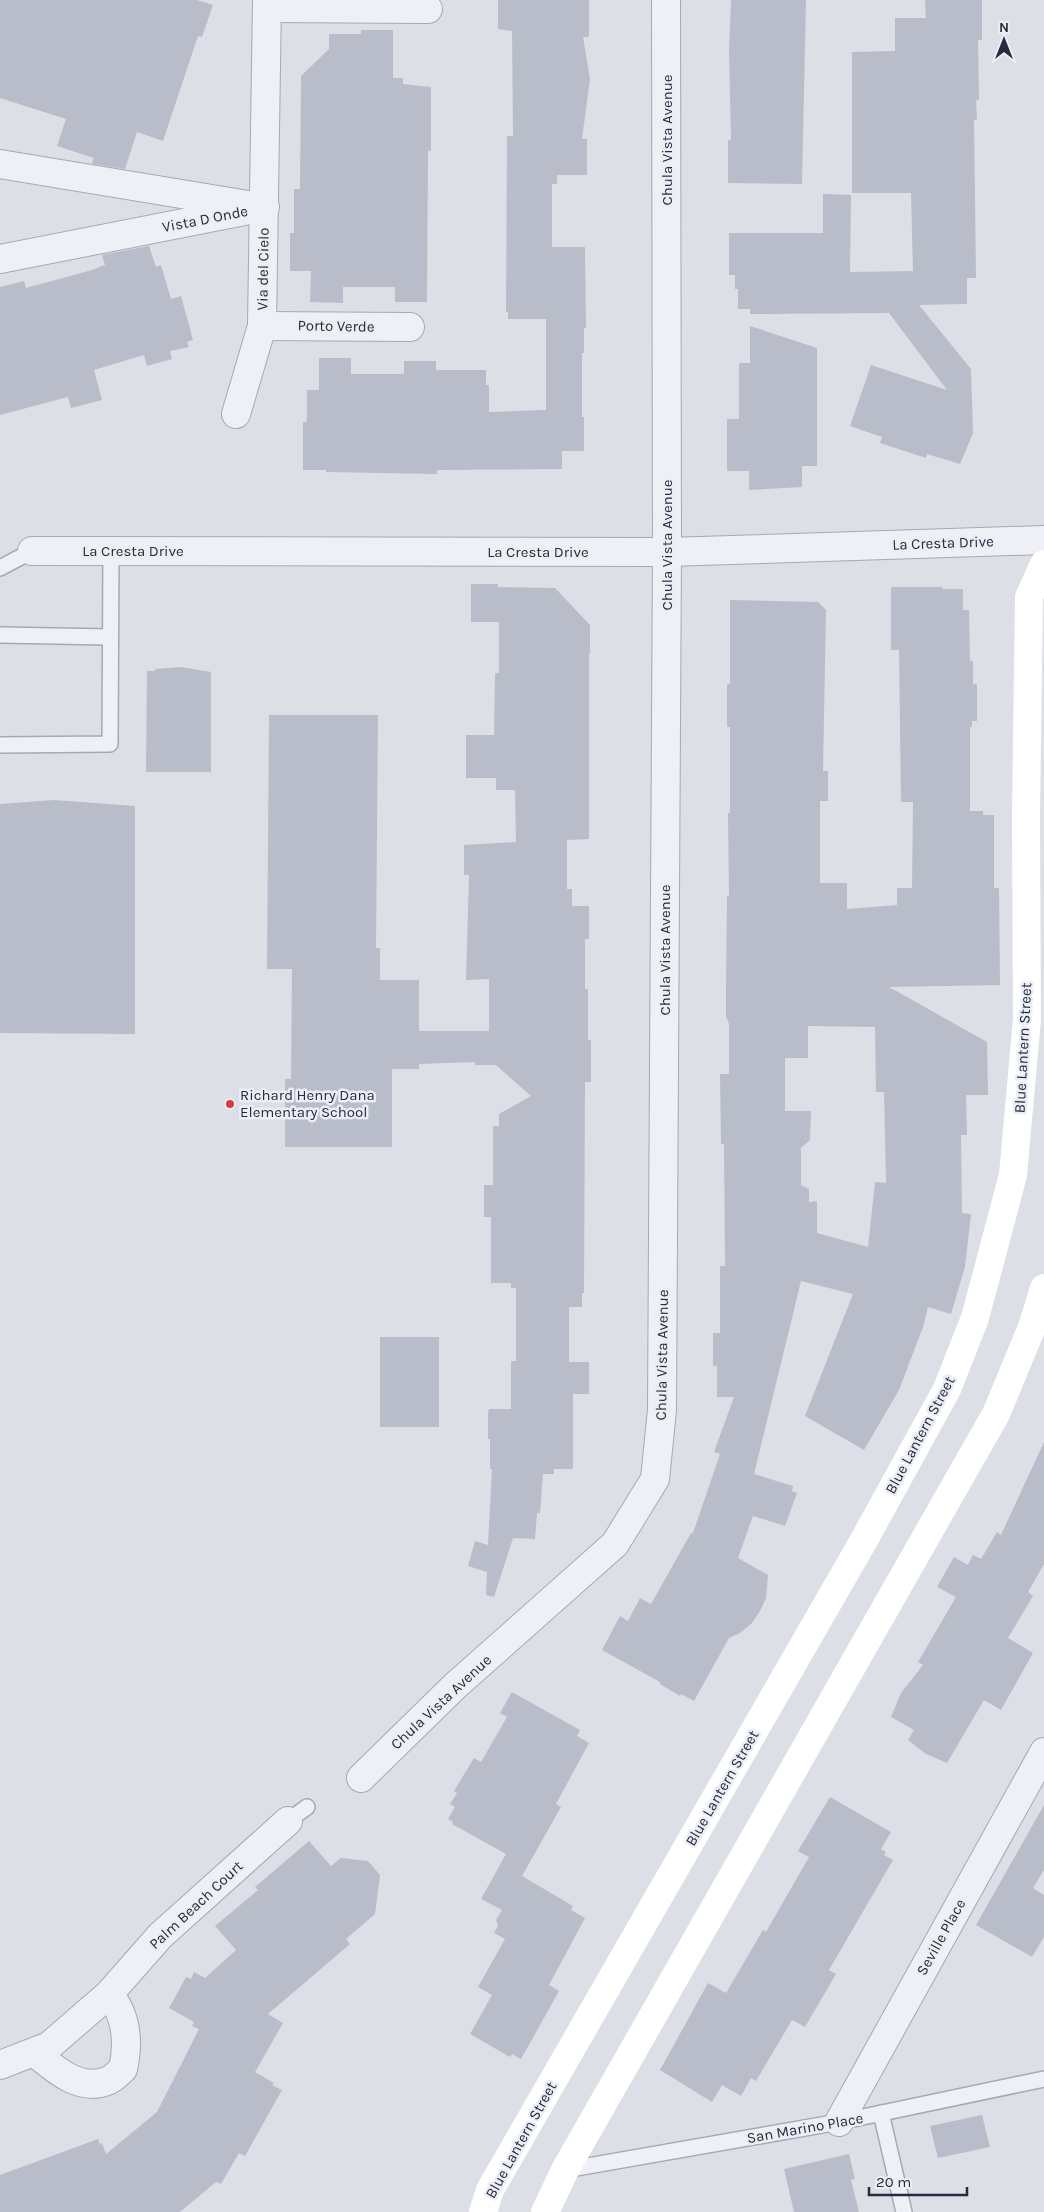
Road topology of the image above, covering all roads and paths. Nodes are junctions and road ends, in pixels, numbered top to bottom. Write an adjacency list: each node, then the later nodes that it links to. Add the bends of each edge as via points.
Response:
1 (666, 0): 13 (street, Chula Vista Avenue)
2 (267, 4): 3 (street); 5 (street, Via del Cielo)
3 (428, 9)
4 (0, 164): 5 (street, Vista D Onde)
5 (265, 207): 6 (street, Vista D Onde); 7 (street, Via del Cielo)
6 (0, 259)
7 (262, 326): 8 (street, Porto Verde); 9 (street, Via del Cielo)
8 (410, 327)
9 (236, 414)
10 (1044, 540): 13 (street, La Cresta Drive)
11 (32, 551): 12 (street, La Cresta Drive); 15 (lane)
12 (111, 551): 13 (street, La Cresta Drive); 17 (lane)
13 (667, 552): 21 (street, Chula Vista Avenue, via 662,1410 655,1479 615,1544 456,1686)
14 (1044, 564): 30 (street, Blue Lantern Street, via 1029,597 1028,1019 1013,1174 975,1318 947,1389 864,1540 490,2190)
15 (0, 568)
16 (0, 635): 17 (lane)
17 (110, 637): 18 (lane, via 110,744)
18 (0, 746)
19 (1044, 1288): 29 (street, via 1032,1327 996,1414)
20 (1044, 1752): 28 (street, Seville Place)
21 (361, 1778)
22 (298, 1814): 23 (street, Palm Beach Court, via 160,1936)
23 (109, 1994): 24 (street, Palm Beach Court, via 49,2046); 24 (street, via 117,2004 125,2027 127,2050 123,2069 107,2081 82,2084 59,2072)
24 (35, 2053): 25 (street, Palm Beach Court)
25 (0, 2065)
26 (1044, 2079): 27 (lane, San Marino Place)
27 (881, 2114): 28 (lane, San Marino Place); 32 (lane)
28 (839, 2122): 29 (lane, San Marino Place)
29 (565, 2170): 31 (street)
30 (483, 2212)
31 (545, 2212)
32 (904, 2212)

